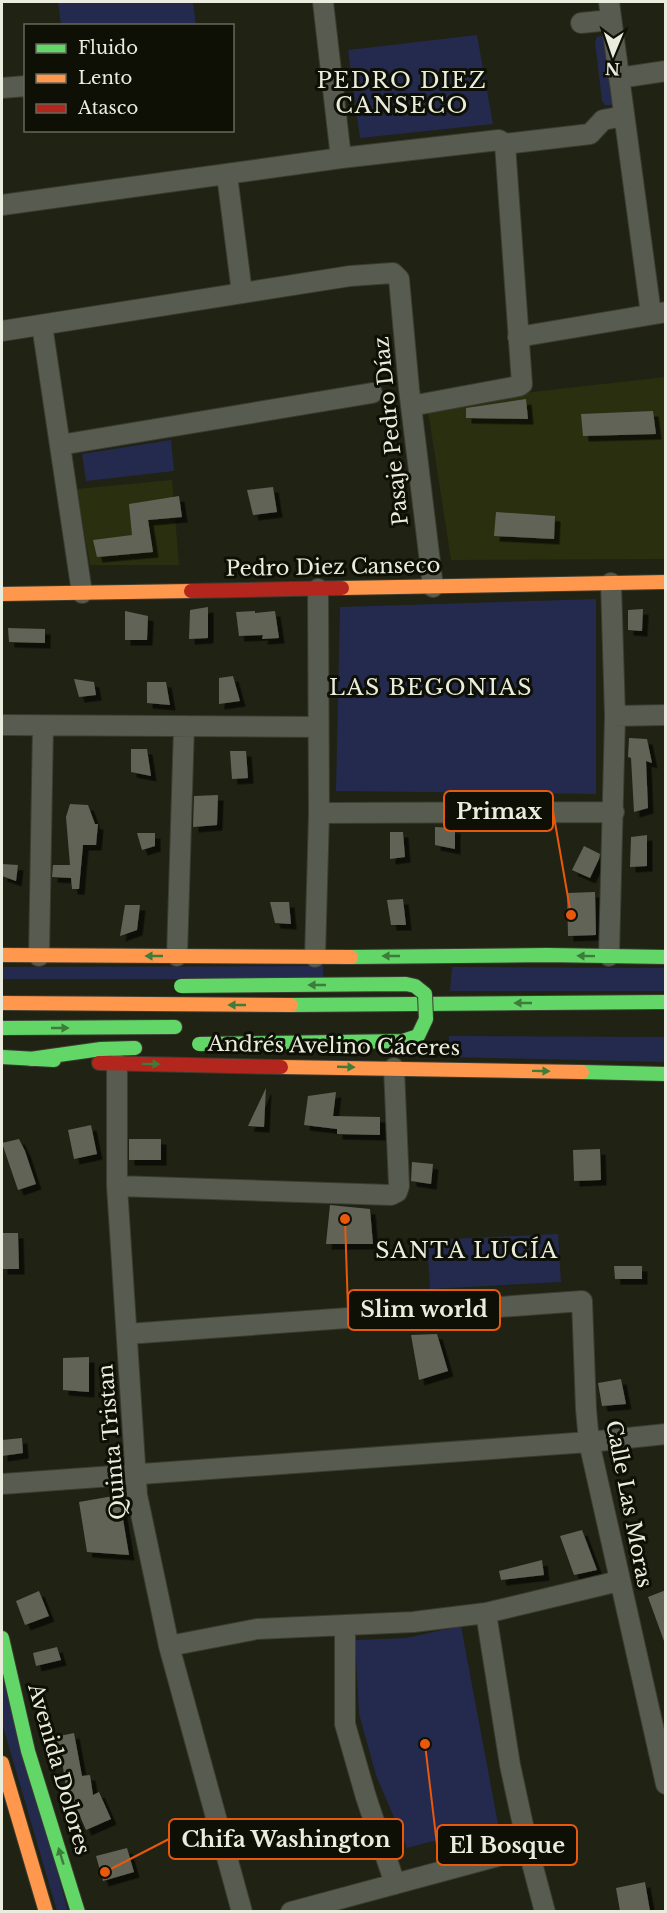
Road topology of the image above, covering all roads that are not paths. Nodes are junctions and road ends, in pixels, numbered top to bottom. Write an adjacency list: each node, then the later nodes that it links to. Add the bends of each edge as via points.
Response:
1 (323, 2): 10 (street)
2 (609, 11): 3 (street); 5 (street)
3 (581, 24)
4 (666, 71): 5 (street)
5 (618, 78): 8 (street)
6 (24, 86): 7 (street)
7 (2, 88)
8 (624, 116): 9 (street, via 603,120 590,134); 14 (street)
9 (505, 144): 10 (street, via 499,140); 17 (street)
10 (341, 158): 11 (street)
11 (227, 175): 12 (street); 13 (street)
12 (2, 205)
13 (242, 293): 15 (street); 19 (street, Pasaje Pedro Díaz, via 393,273 399,279)
14 (658, 313): 17 (street)
15 (42, 325): 16 (street); 20 (street)
16 (2, 331)
17 (518, 337): 19 (street, via 521,385)
18 (372, 393): 20 (street)
19 (411, 406): 23 (street, Pasaje Pedro Díaz)
20 (60, 445): 25 (street)
21 (666, 582): 22 (main road, Pedro Diez Canseco)
22 (610, 583): 23 (main road, Pedro Diez Canseco); 27 (street)
23 (433, 586): 24 (main road, Pedro Diez Canseco)
24 (318, 589): 25 (main road, Pedro Diez Canseco); 32 (street)
25 (82, 593): 26 (main road, Pedro Diez Canseco)
26 (2, 594)
27 (615, 716): 28 (street); 33 (street)
28 (666, 716)
29 (2, 725): 30 (street)
30 (43, 726): 31 (street); 36 (street)
31 (184, 726): 32 (street); 37 (street)
32 (318, 727): 34 (street)
33 (614, 812): 34 (street); 38 (street)
34 (319, 813): 39 (street)
35 (2, 955): 36 (main road)
36 (39, 956): 37 (main road, one-way to 36)
37 (177, 956): 39 (main road)
38 (609, 956): 39 (main road, one-way to 39); 40 (main road)
39 (315, 957)
40 (666, 957)
41 (176, 986): 50 (main road, one-way to 41, bridge, via 403,1041 418,1036 426,1019 425,994 406,984)
42 (22, 989): 43 (main road)
43 (2, 998)
44 (666, 1002): 45 (main road, Andrés Avelino Cáceres, one-way to 45, via 218,1006)
45 (2, 1003)
46 (406, 1026): 47 (main road, Andrés Avelino Cáceres)
47 (441, 1026)
48 (184, 1027): 49 (main road, Andrés Avelino Cáceres, one-way to 48)
49 (2, 1028)
50 (194, 1044)
51 (145, 1047): 53 (main road)
52 (2, 1057): 53 (main road, Andrés Avelino Cáceres)
53 (30, 1059): 54 (main road, Andrés Avelino Cáceres)
54 (117, 1064): 55 (main road, Andrés Avelino Cáceres, one-way to 55); 57 (street, Quinta Tristan)
55 (394, 1068): 56 (main road, Andrés Avelino Cáceres, one-way to 56); 57 (street, via 399,1186 391,1195)
56 (666, 1074)
57 (117, 1186): 58 (street, Quinta Tristan)
58 (127, 1334): 60 (street, Calle Las Moras, via 582,1301); 61 (street, Quinta Tristan)
59 (666, 1434): 60 (street)
60 (589, 1442): 61 (street); 63 (street, Calle Las Moras)
61 (136, 1474): 62 (street); 67 (street, Quinta Tristan)
62 (2, 1484)
63 (619, 1581): 64 (street); 69 (street, Calle Las Moras)
64 (486, 1613): 65 (street); 70 (street, via 510,1766)
65 (345, 1626): 67 (street, via 257,1629); 71 (street, via 345,1724)
66 (2, 1638): 73 (main road, Avenida Dolores, one-way to 66, via 28,1751)
67 (168, 1646): 74 (street, Quinta Tristan)
68 (2, 1763): 72 (main road)
69 (666, 1785)
70 (528, 1848): 71 (street); 76 (street)
71 (395, 1884): 75 (street)
72 (46, 1911)
73 (78, 1911)
74 (242, 1911)
75 (291, 1911)
76 (545, 1911)

